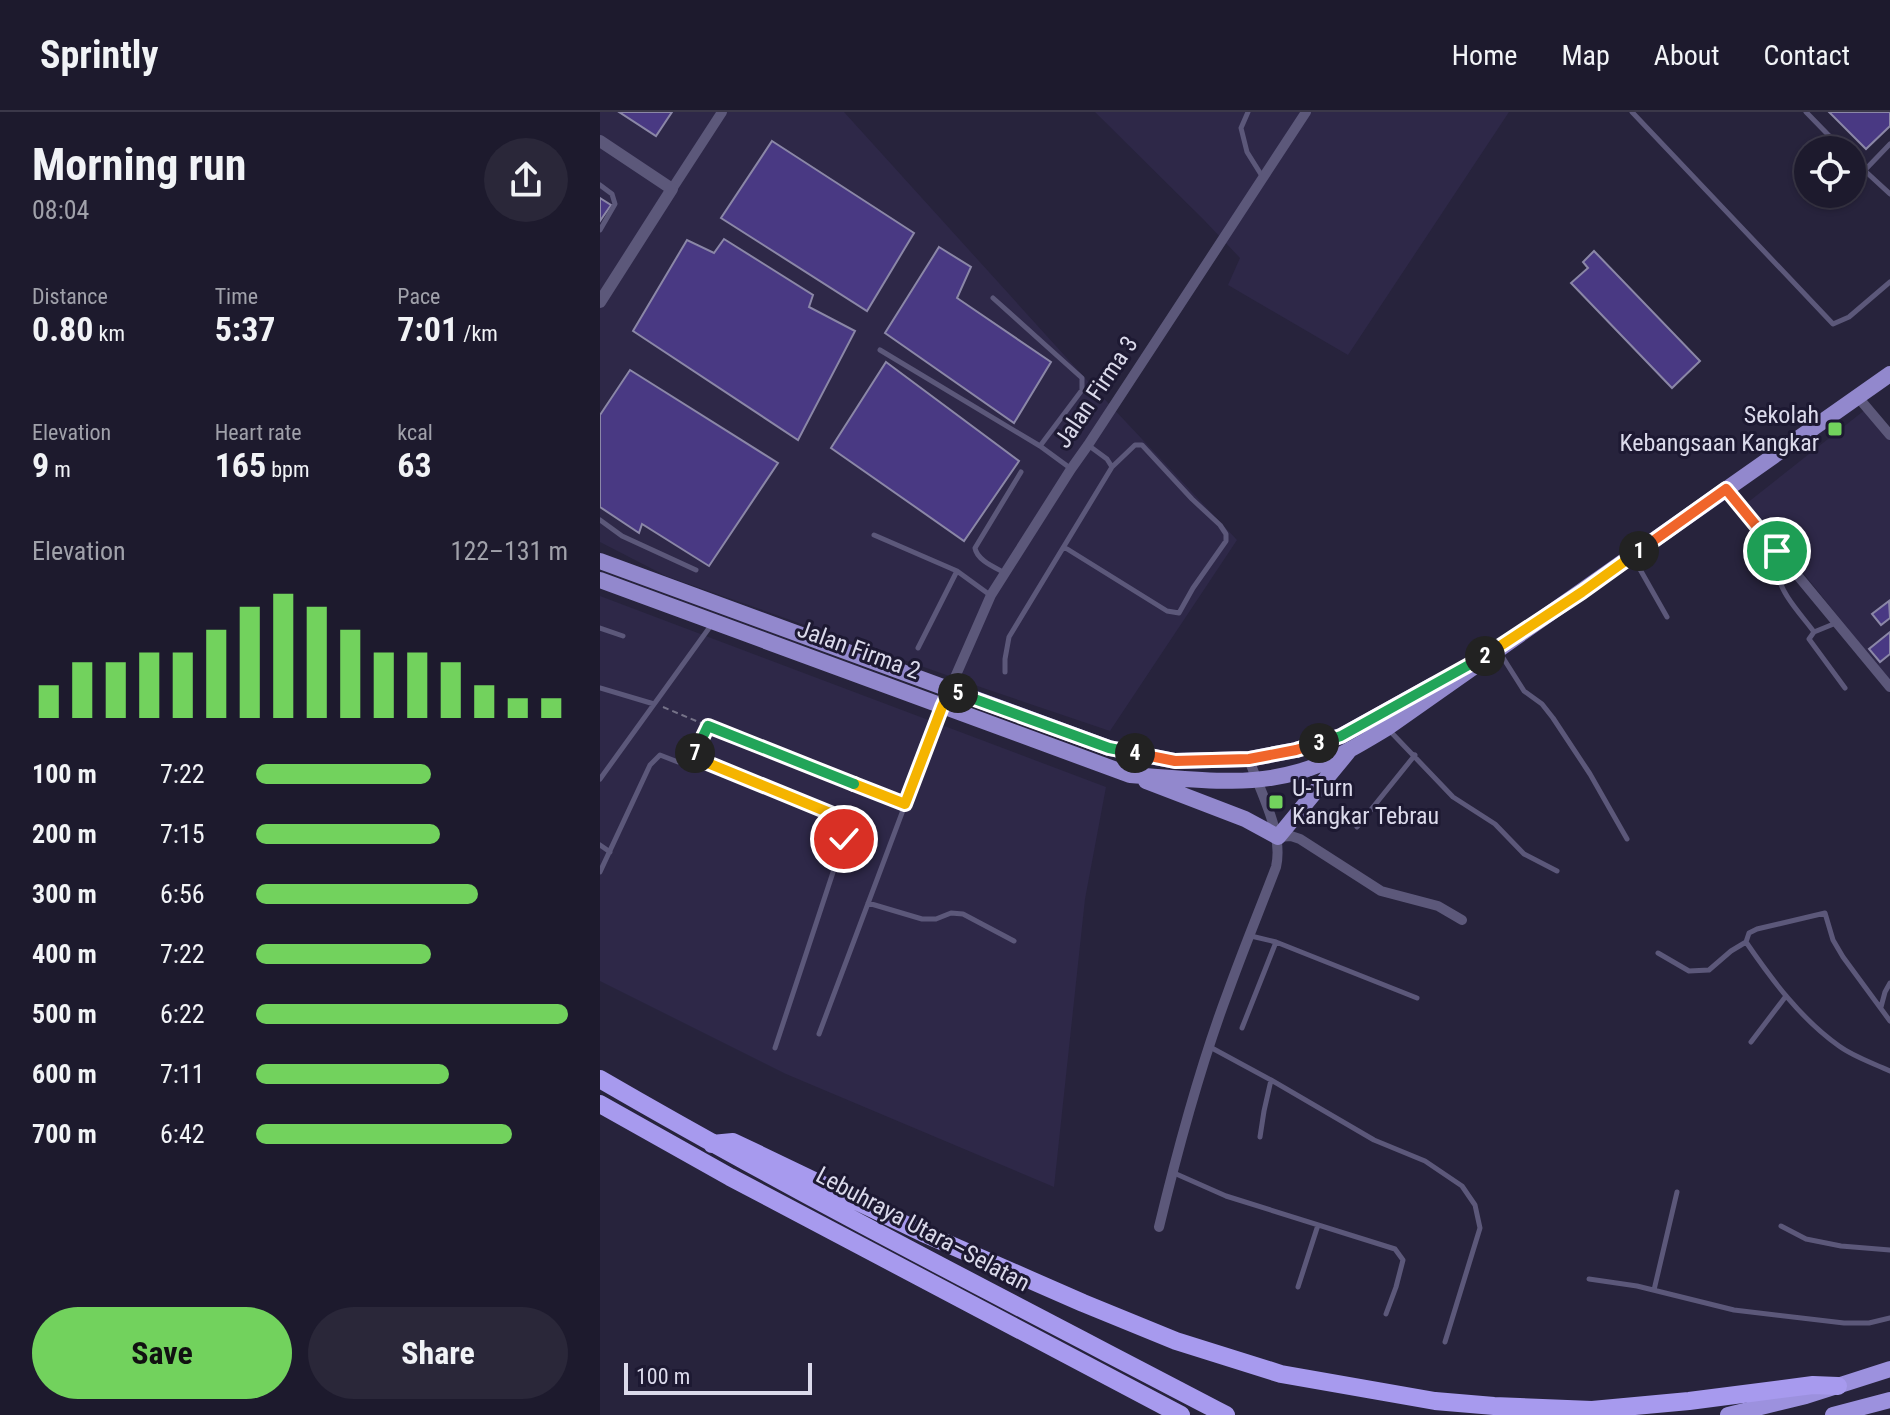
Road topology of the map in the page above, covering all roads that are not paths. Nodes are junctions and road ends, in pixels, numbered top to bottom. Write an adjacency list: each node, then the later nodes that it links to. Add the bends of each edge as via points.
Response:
1 (722, 112): 13 (street)
2 (1248, 112): 11 (lane, via 1241,128 1247,152)
3 (1306, 112): 11 (street, Jalan Firma 3)
4 (1632, 112): 16 (lane, via 1833,324)
5 (1806, 112): 6 (lane)
6 (1829, 136)
7 (600, 141): 13 (street)
8 (1890, 144): 9 (lane)
9 (1866, 169)
10 (1866, 173): 14 (lane)
11 (1263, 177): 23 (street, Jalan Firma 3)
12 (600, 185): 15 (lane, via 615,204)
13 (672, 189): 18 (street)
14 (1890, 194)
15 (600, 230)
16 (1890, 282)
17 (993, 298): 24 (lane, via 1082,378 1082,390)
18 (600, 302)
19 (880, 350): 24 (lane)
20 (1890, 374): 21 (main road, Jalan Firma 2)
21 (1857, 396): 22 (street); 28 (main road, Jalan Firma 2)
22 (1890, 435)
23 (1088, 445): 25 (lane); 26 (street, Jalan Firma 3)
24 (1040, 446): 26 (lane)
25 (1112, 467): 31 (lane); 31 (lane, via 1131,447 1142,445 1220,525 1226,541 1179,613 1167,611)
26 (1071, 469): 37 (street, Jalan Firma 3)
27 (1021, 472): 37 (lane, via 975,548 979,557)
28 (1726, 489): 32 (main road, Jalan Firma 2); 34 (street)
29 (600, 520): 35 (lane, via 622,536)
30 (874, 535): 36 (lane)
31 (1064, 547): 48 (lane, via 1009,637)
32 (1633, 556): 40 (lane); 47 (main road, Jalan Firma 2)
33 (600, 561): 52 (main road, Jalan Firma 2)
34 (1790, 565): 42 (street); 44 (lane, via 1778,580)
35 (696, 570)
36 (957, 571): 39 (lane); 46 (lane)
37 (1005, 573): 39 (street, Jalan Firma 3)
38 (600, 580): 41 (main road, Jalan Firma 2)
39 (991, 595): 52 (street, Jalan Firma 3)
40 (1667, 617)
41 (714, 622): 53 (lane); 54 (main road, Jalan Firma 2)
42 (1837, 623): 44 (lane); 49 (street)
43 (600, 628): 45 (lane)
44 (1814, 632): 51 (lane, via 1809,639)
45 (623, 636)
46 (918, 648)
47 (1498, 649): 55 (main road, Jalan Firma 2); 66 (lane, via 1524,691 1553,718)
48 (1005, 672)
49 (1890, 687)
50 (600, 688): 53 (lane)
51 (1845, 688)
52 (950, 690): 54 (street, Jalan Firma 3); 60 (main road, Jalan Firma 2, via 1109,748 1175,761)
53 (654, 704): 62 (lane)
54 (942, 707): 61 (main road, Jalan Firma 2); 71 (lane)
55 (1382, 722): 57 (main road, Jalan Firma 2); 58 (lane); 60 (main road, Jalan Firma 2)
56 (708, 726): 59 (lane)
57 (1350, 750): 63 (main road, Jalan Firma 2, via 1298,772); 65 (main road)
58 (1415, 755): 64 (lane); 69 (lane, via 1453,797 1495,824 1524,854)
59 (693, 757): 68 (lane, via 678,762 660,755 650,765); 87 (lane, via 830,813 842,826 844,839)
60 (1249, 759): 63 (street)
61 (1130, 775): 63 (main road, Jalan Firma 2); 65 (main road)
62 (600, 779)
63 (1256, 780): 65 (street)
64 (1357, 827)
65 (1278, 837): 72 (street, via 1300,839 1381,891 1438,906); 73 (street, via 1276,867)
66 (1627, 839)
67 (600, 845): 68 (lane)
68 (610, 852): 70 (lane)
69 (1557, 871)
70 (600, 872)
71 (868, 903): 74 (lane, via 922,919 963,914); 84 (lane)
72 (1462, 920)
73 (1250, 935): 75 (lane); 86 (street)
74 (1014, 941)
75 (1276, 942): 80 (lane); 83 (lane)
76 (1746, 942): 77 (lane, via 1709,970 1689,971); 79 (lane); 81 (lane, via 1757,929 1825,913 1833,940)
77 (1658, 953)
78 (1890, 983): 81 (lane)
79 (1786, 996): 85 (lane); 88 (lane, via 1840,1047)
80 (1417, 998)
81 (1880, 1008): 82 (lane)
82 (1890, 1021)
83 (1242, 1028)
84 (819, 1034)
85 (1751, 1042)
86 (1209, 1047): 90 (lane); 94 (street)
87 (775, 1048)
88 (1890, 1071)
89 (600, 1079): 93 (highway, Lebuhraya Utara–Selatan)
90 (1271, 1080): 92 (lane); 105 (lane, via 1374,1140 1425,1161 1462,1186 1475,1205 1480,1228)
91 (600, 1104): 109 (highway, Lebuhraya Utara–Selatan)
92 (1260, 1137)
93 (712, 1144): 107 (highway, via 733,1142 1083,1303 1176,1341 1281,1374 1435,1401 1592,1410); 110 (highway, Lebuhraya Utara–Selatan)
94 (1173, 1172): 96 (lane, via 1226,1196); 98 (street)
95 (1677, 1192): 102 (lane)
96 (1318, 1225): 101 (lane); 103 (lane, via 1395,1249 1403,1260)
97 (1781, 1226): 99 (lane, via 1806,1239)
98 (1159, 1227)
99 (1890, 1250)
100 (1589, 1279): 102 (lane)
101 (1298, 1287)
102 (1654, 1290): 104 (lane, via 1734,1310 1844,1323)
103 (1386, 1314)
104 (1890, 1318)
105 (1445, 1342)
106 (1890, 1369): 107 (highway)
107 (1838, 1386): 111 (highway)
108 (1890, 1400): 112 (highway)
109 (1181, 1415)
110 (1226, 1415)
111 (1728, 1415)
112 (1833, 1415)

